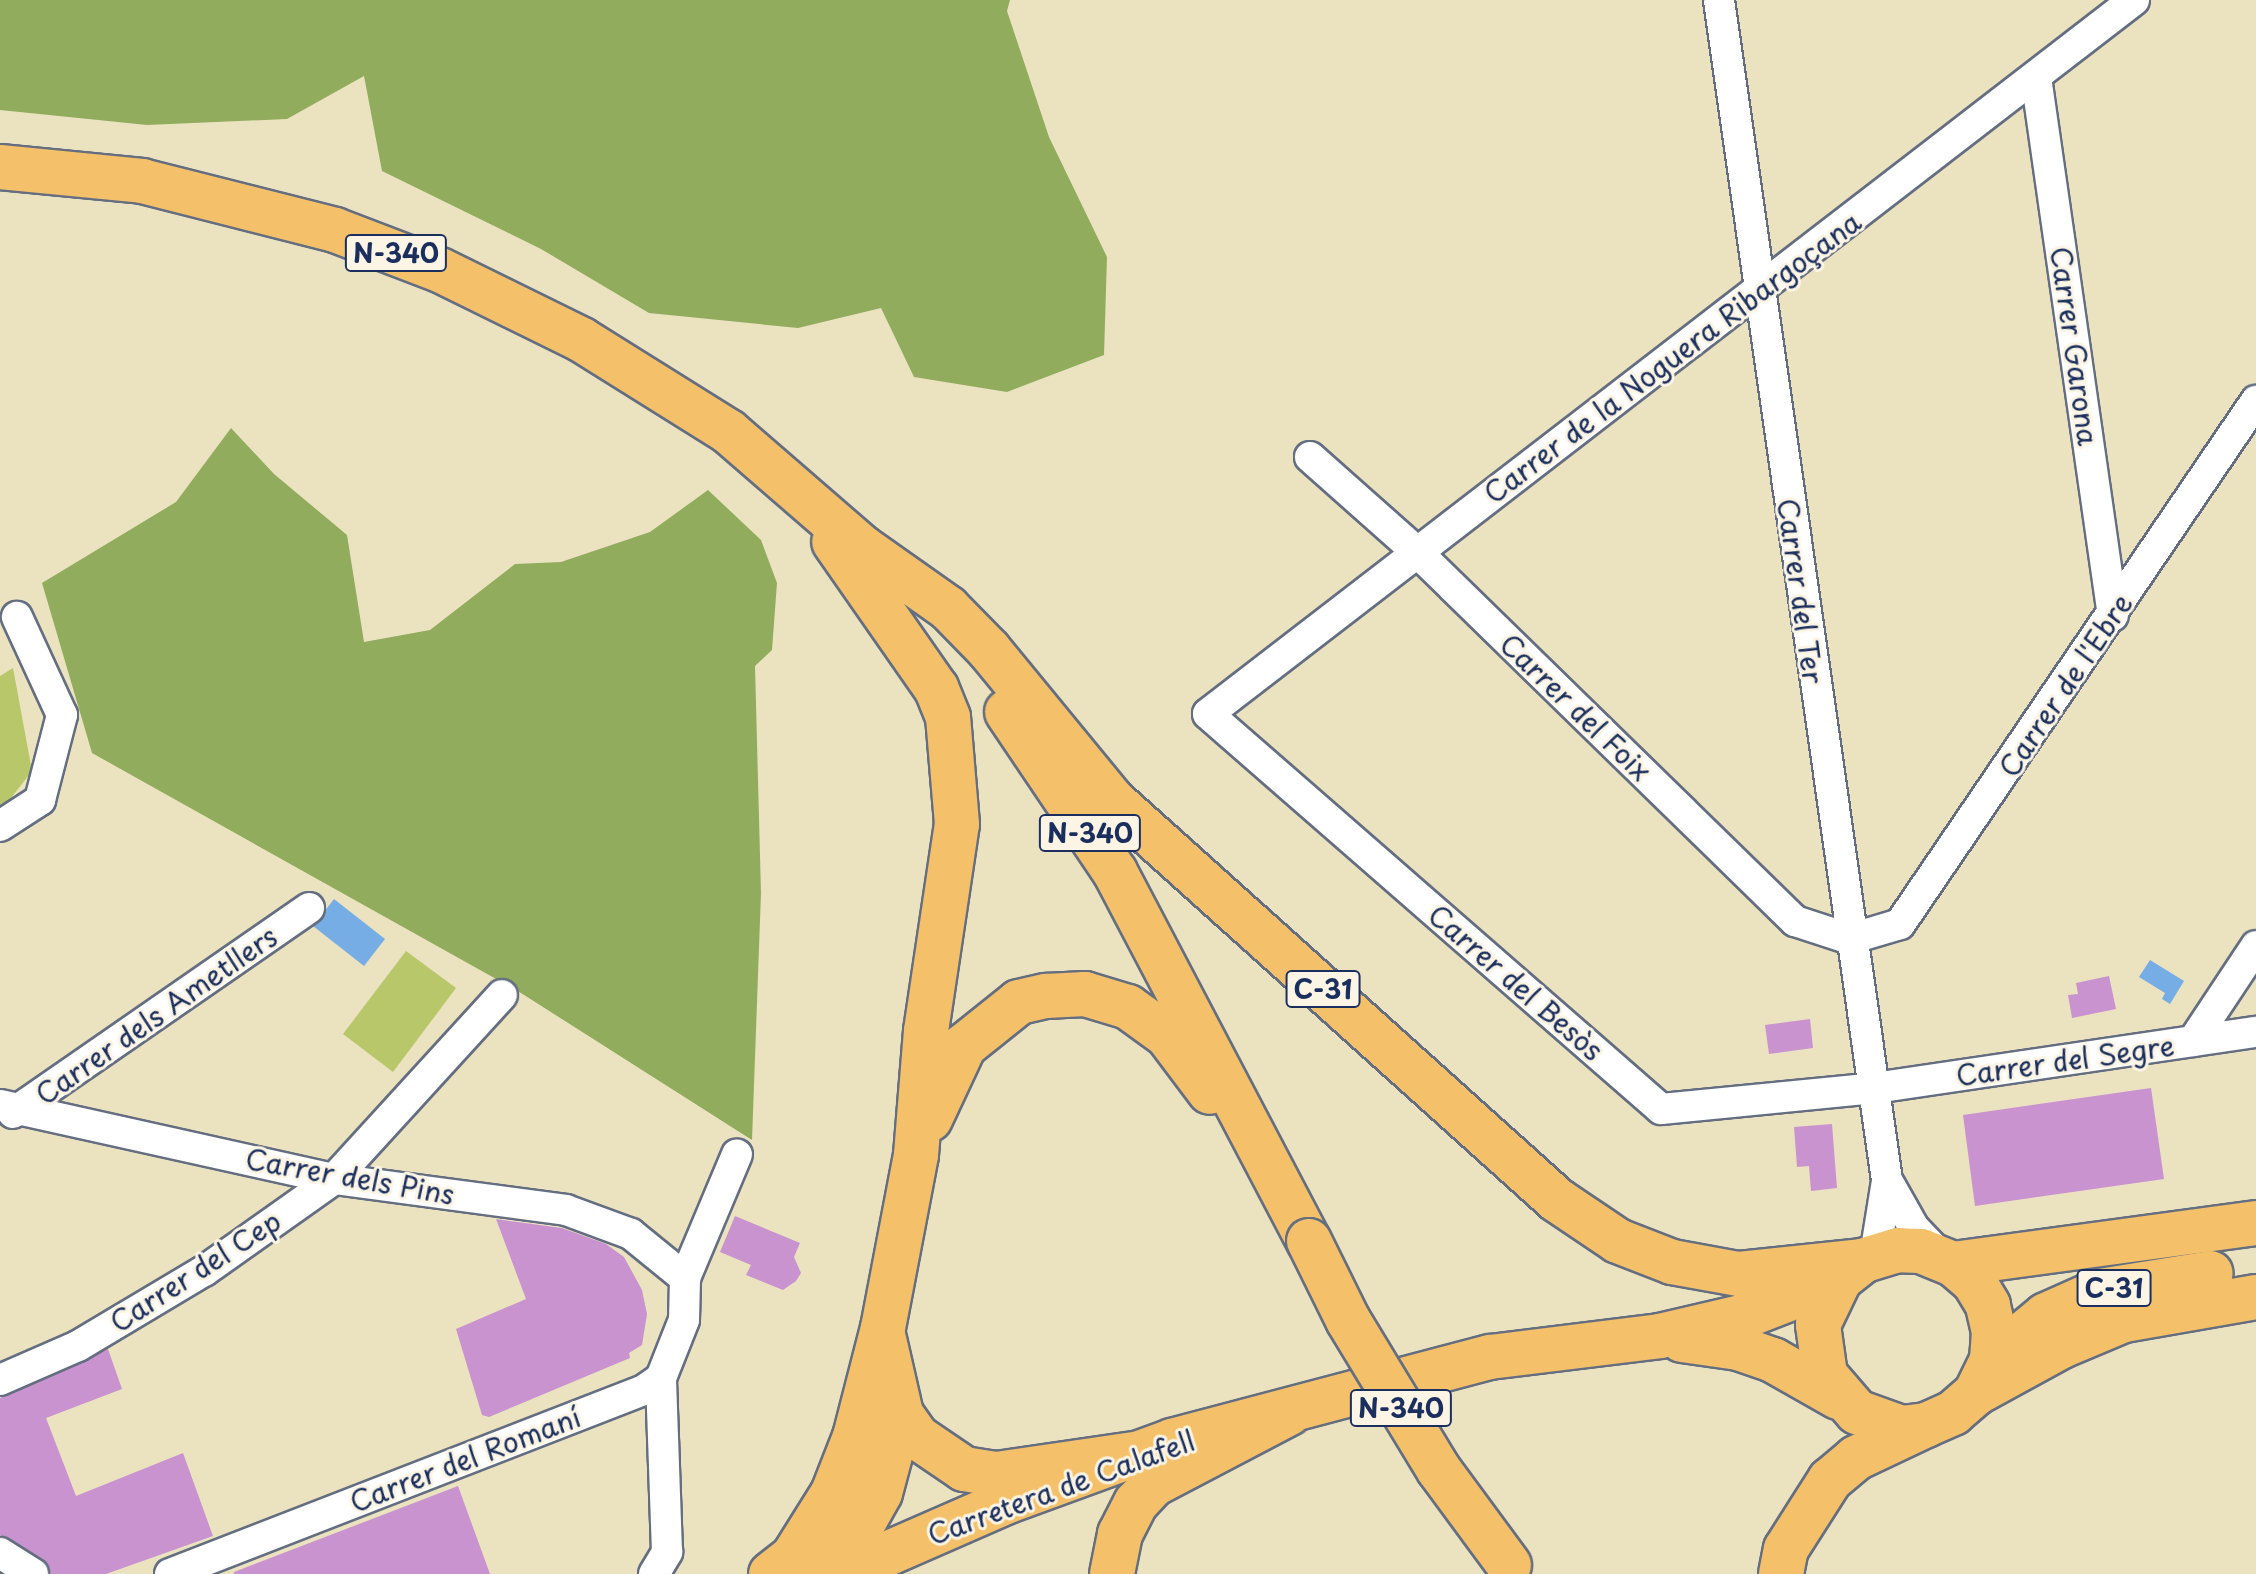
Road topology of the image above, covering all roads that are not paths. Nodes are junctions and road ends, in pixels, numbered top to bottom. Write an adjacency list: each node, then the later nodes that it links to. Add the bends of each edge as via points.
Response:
1 (1719, 0): 5 (street, Carrer del Ter)
2 (2134, 0): 3 (street, Carrer de la Noguera Ribargoçana)
3 (2036, 77): 5 (street, Carrer de la Noguera Ribargoçana); 11 (street, Carrer Garona)
4 (0, 167): 8 (main road, N-340, via 94,173 188,191 335,230 440,270 512,302 651,382 729,432)
5 (1758, 294): 10 (street, Carrer de la Noguera Ribargoçana); 16 (street, Carrer del Ter)
6 (2256, 401): 11 (street, Carrer de l'Ebre)
7 (1310, 457): 10 (street, Carrer del Foix)
8 (801, 494): 9 (main road, N-340); 25 (main road, via 916,652 948,717 957,824 926,1031)
9 (863, 548): 24 (main road, N-340, via 958,649 1046,767 1115,872); 31 (main road, C-31, via 948,608 1112,800 1557,1200 1618,1241 1672,1262 1739,1274)
10 (1416, 551): 13 (street, Carrer de la Noguera Ribargoçana); 16 (street, Carrer del Foix, via 1795,921)
11 (2113, 616): 16 (street, Carrer de l'Ebre, via 1900,924)
12 (17, 617): 14 (street, via 62,715 40,800)
13 (1208, 714): 21 (street, Carrer del Besòs, via 1661,1109)
14 (0, 826)
15 (309, 908): 22 (street, Carrer dels Ametllers)
16 (1850, 939): 21 (street, Carrer del Ter)
17 (2256, 946): 20 (street)
18 (502, 995): 26 (street, Carrer del Cep)
19 (2256, 1032): 20 (street, Carrer del Segre)
20 (2193, 1041): 21 (street, Carrer del Segre)
21 (1875, 1088): 27 (street, Carrer del Ter)
22 (7, 1111): 26 (street, Carrer dels Pins)
23 (737, 1154): 33 (street)
24 (1264, 1154): 25 (main road, via 1167,1035 1128,1007 1085,994 1019,1002 985,1024 958,1057); 46 (main road, N-340, bridge, via 1348,1320 1439,1470)
25 (916, 1155): 35 (main road)
26 (334, 1179): 33 (street, Carrer dels Pins, via 566,1210 631,1234); 39 (street, Carrer del Cep, via 192,1279 78,1346)
27 (1887, 1181): 30 (street, Carrer del Ter, via 1914,1228); 31 (street, Carrer del Ter, via 1884,1228)
28 (2256, 1223): 30 (main road)
29 (2256, 1253): 30 (main road, C-31, via 2096,1271 2023,1272)
30 (1961, 1262): 31 (main road, C-31, via 1921,1251); 37 (main road, via 1988,1305 1994,1332)
31 (1860, 1265): 36 (main road, Carretera de Calafell / C-31, via 1789,1303); 40 (main road, via 1818,1325 1818,1350)
32 (2256, 1267): 37 (main road, C-31, via 2100,1291 2046,1315)
33 (685, 1278): 38 (street, via 684,1320)
34 (2256, 1297): 37 (main road, via 2124,1320)
35 (883, 1328): 42 (main road); 50 (main road, via 855,1437 833,1493 793,1557)
36 (1660, 1336): 40 (main road, Carretera de Calafell / C-31, via 1738,1348 1773,1360); 41 (main road, Carretera de Calafell / C-31, via 1490,1357)
37 (1984, 1376): 43 (main road, C-31, via 1953,1413)
38 (661, 1378): 48 (street, Carrer del Romaní, via 644,1390); 49 (street, via 667,1552)
39 (0, 1380)
40 (1838, 1397): 43 (main road, C-31, via 1878,1423)
41 (1289, 1413): 44 (main road, Carretera de Calafell / C-31); 53 (main road, via 1154,1484 1136,1503 1120,1534)
42 (901, 1414): 44 (main road, via 917,1437 964,1469 996,1474); 51 (main road, via 880,1493 852,1543)
43 (1926, 1425): 54 (main road, via 1856,1458 1830,1480 1786,1549)
44 (1133, 1454): 52 (main road, Carretera de Calafell / C-31, via 1008,1501)
45 (0, 1553): 47 (street)
46 (1514, 1571)
47 (33, 1574)
48 (170, 1574)
49 (654, 1574)
50 (771, 1574)
51 (822, 1574)
52 (841, 1574)
53 (1112, 1574)
54 (1781, 1574)

